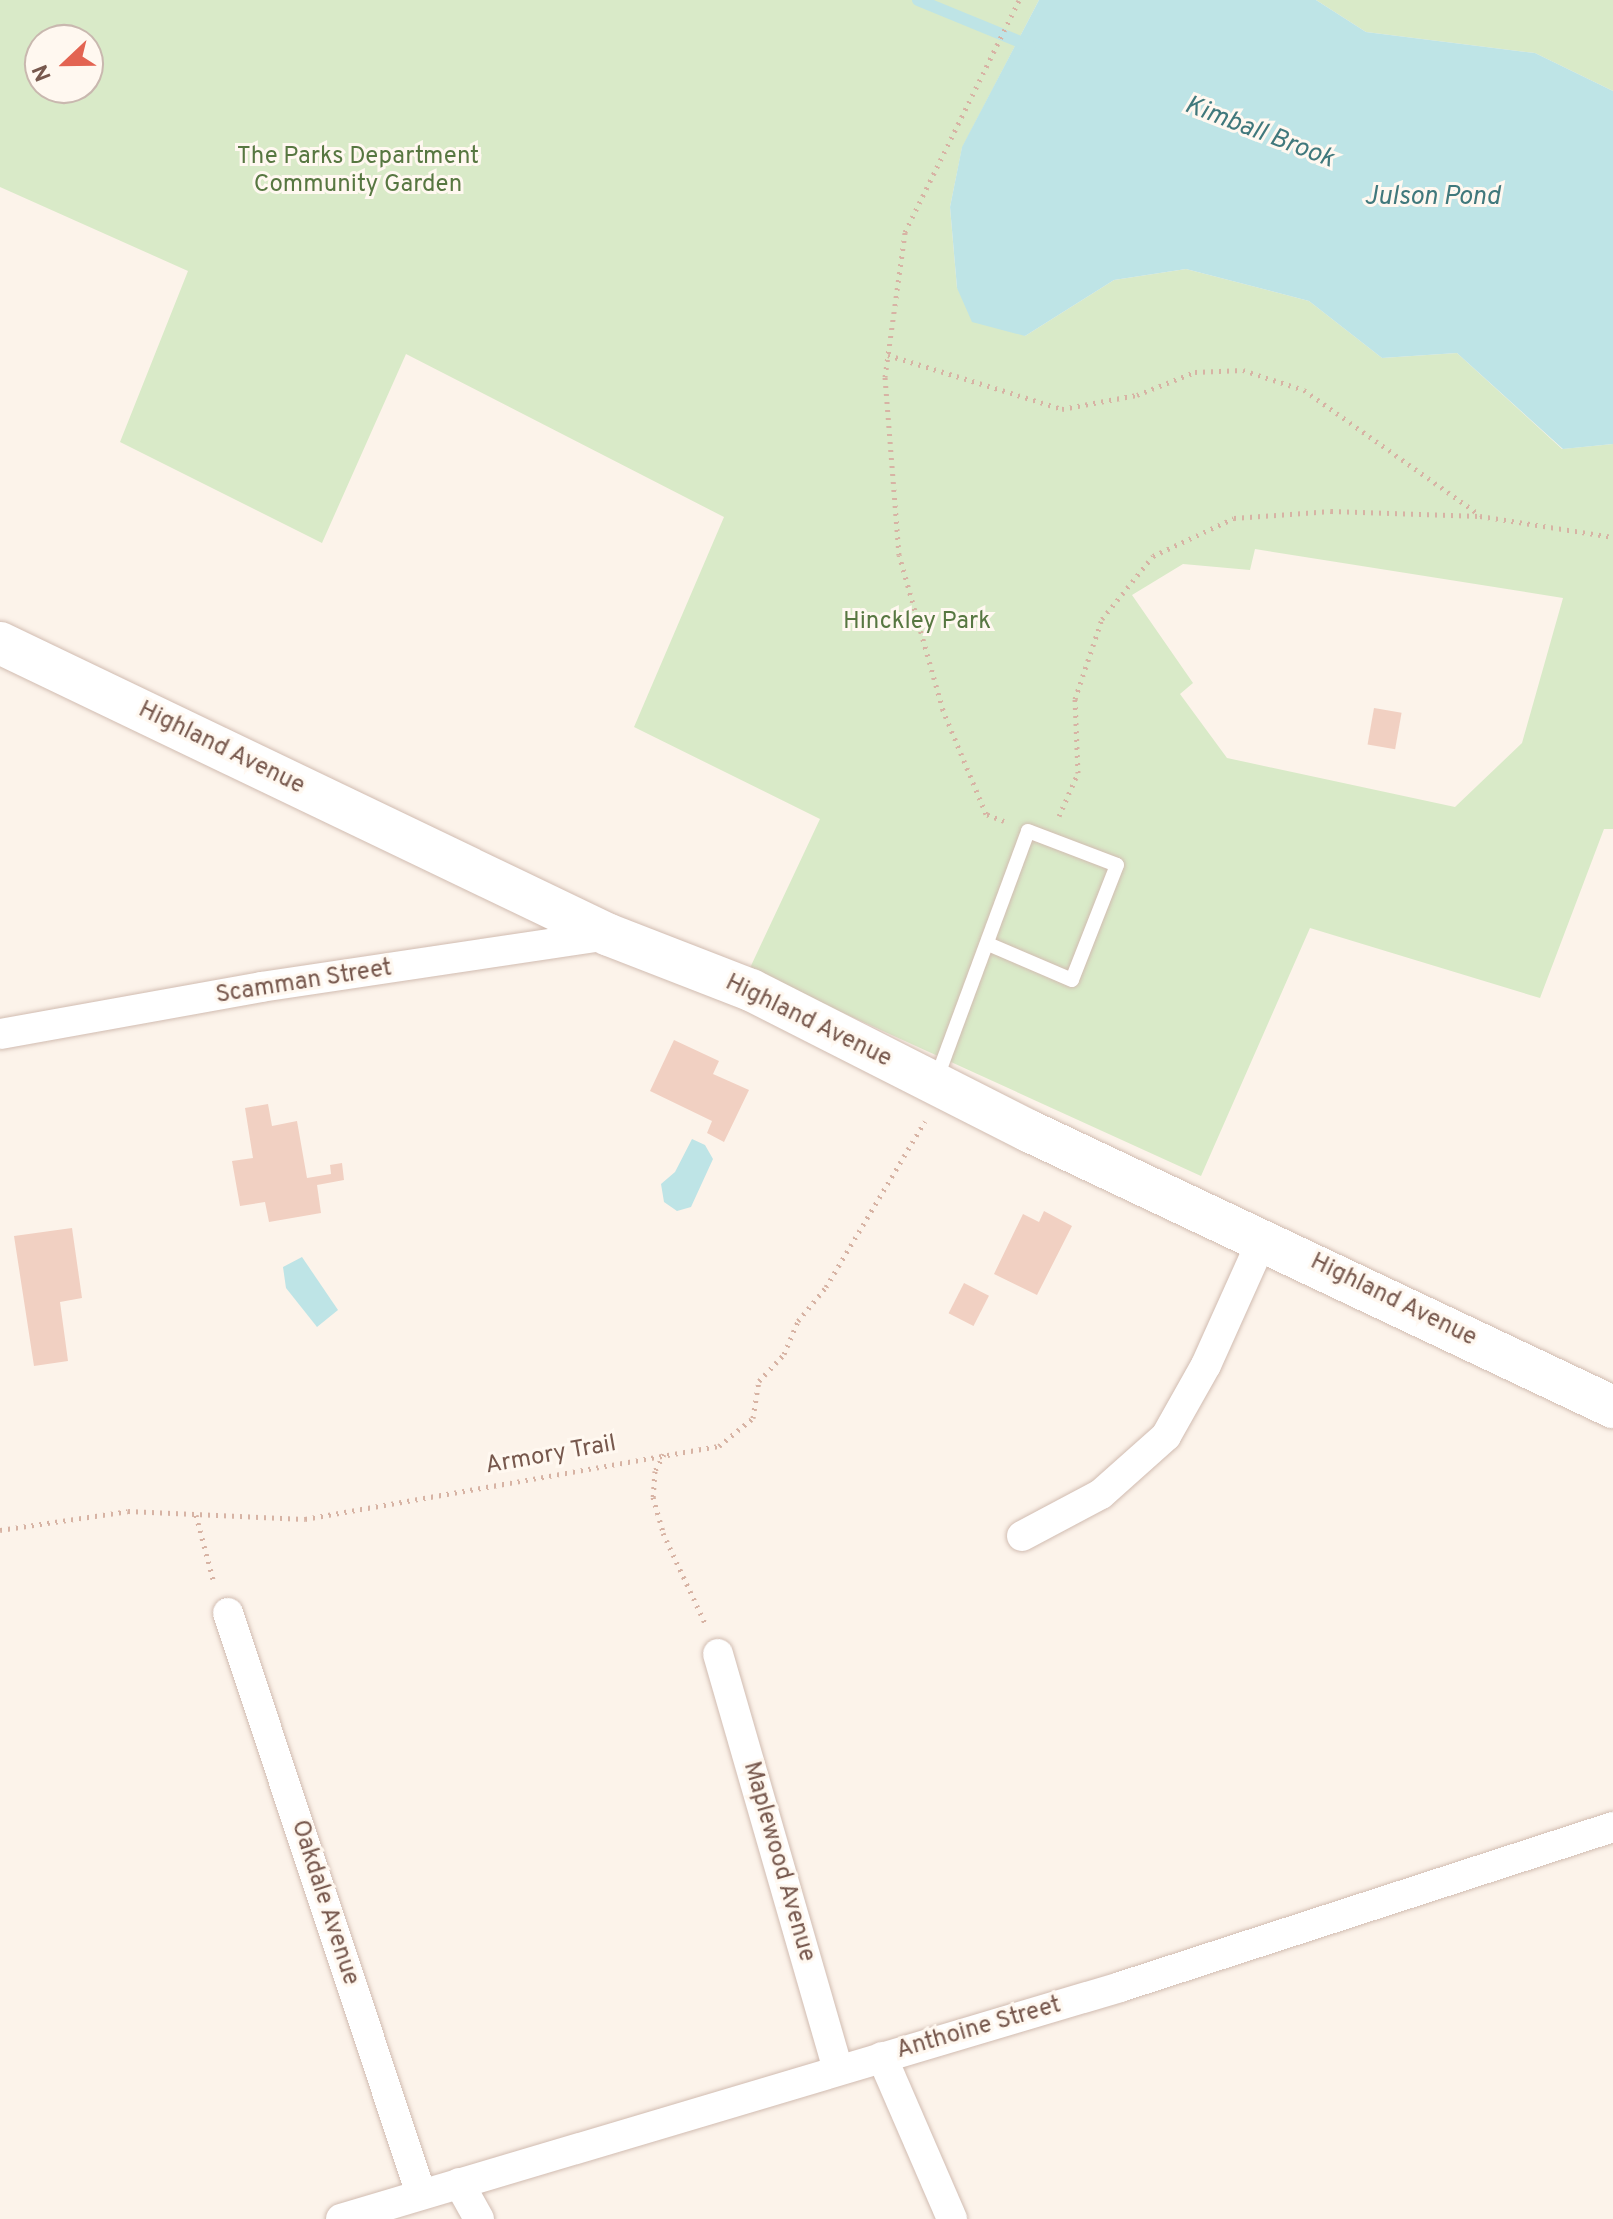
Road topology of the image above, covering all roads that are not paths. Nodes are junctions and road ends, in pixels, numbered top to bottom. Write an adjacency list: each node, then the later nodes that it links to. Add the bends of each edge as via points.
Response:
1 (0, 643): 2 (street, Highland Avenue)
2 (609, 935): 4 (street, Scamman Street, via 261,987); 5 (street, Highland Avenue, via 751,990)
3 (988, 944): 3 (lane, via 1028,831 1117,865 1072,980); 5 (lane)
4 (0, 1034)
5 (930, 1103): 6 (street, Highland Avenue)
6 (1263, 1238): 7 (street, Highland Avenue); 8 (street, via 1206,1365 1166,1436 1101,1494)
7 (1613, 1407)
8 (1022, 1536)
9 (228, 1613): 15 (street, Oakdale Avenue)
10 (718, 1654): 13 (street, Maplewood Avenue)
11 (1613, 1827): 12 (street, Anthoine Street, via 1120,1987)
12 (882, 2057): 13 (street, Anthoine Street); 18 (street)
13 (838, 2070): 14 (street, Anthoine Street)
14 (459, 2183): 15 (street, Anthoine Street); 17 (street)
15 (421, 2194): 16 (street, Anthoine Street)
16 (341, 2219)
17 (479, 2219)
18 (952, 2219)

